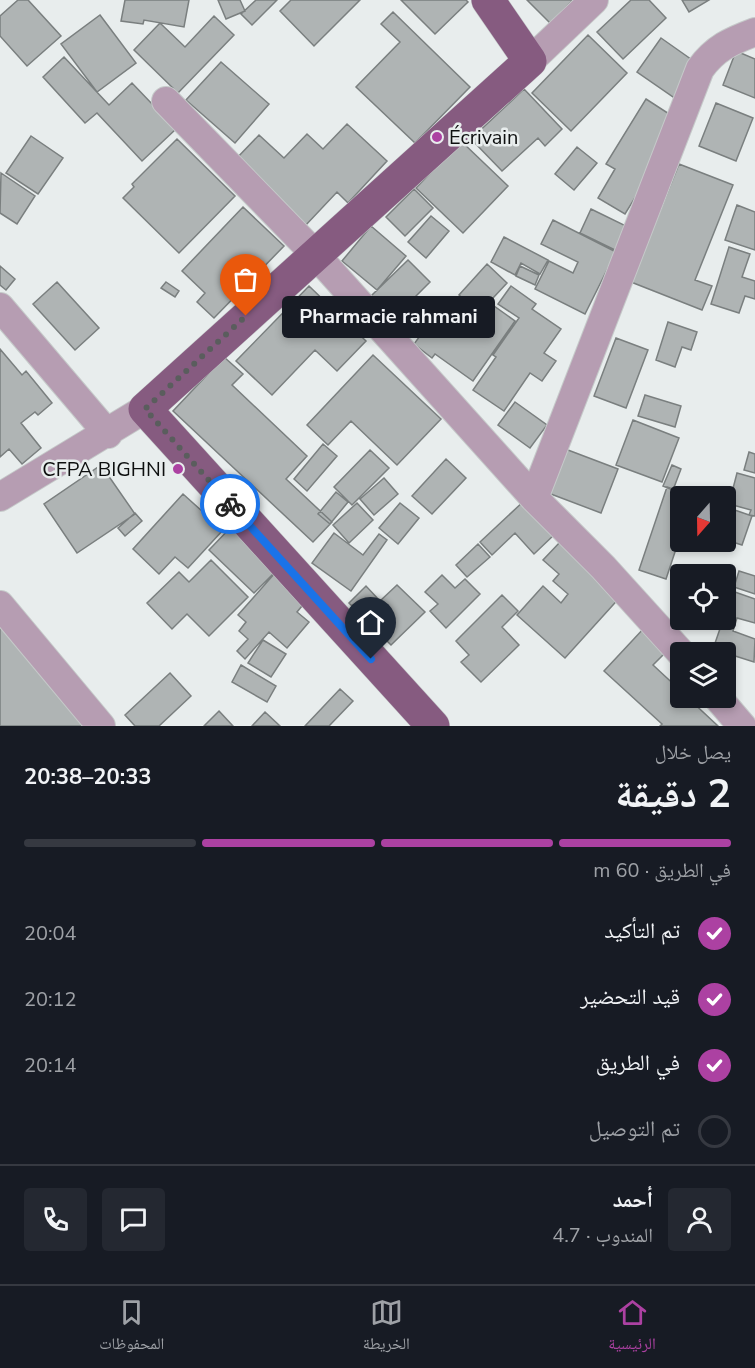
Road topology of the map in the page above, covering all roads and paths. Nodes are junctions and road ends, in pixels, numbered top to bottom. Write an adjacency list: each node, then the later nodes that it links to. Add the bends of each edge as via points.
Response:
1 (488, 0): 4 (main road)
2 (594, 0): 4 (street)
3 (755, 32): 11 (street, via 728,42 712,53 700,69)
4 (530, 61): 6 (main road)
5 (166, 101): 6 (street)
6 (314, 253): 8 (main road); 11 (street)
7 (0, 307): 9 (street)
8 (145, 409): 9 (street); 16 (main road)
9 (108, 434): 10 (street)
10 (0, 497)
11 (534, 498): 13 (street)
12 (0, 605): 15 (street)
13 (671, 642)
14 (727, 708): 17 (street)
15 (101, 726)
16 (433, 726)
17 (742, 726)

